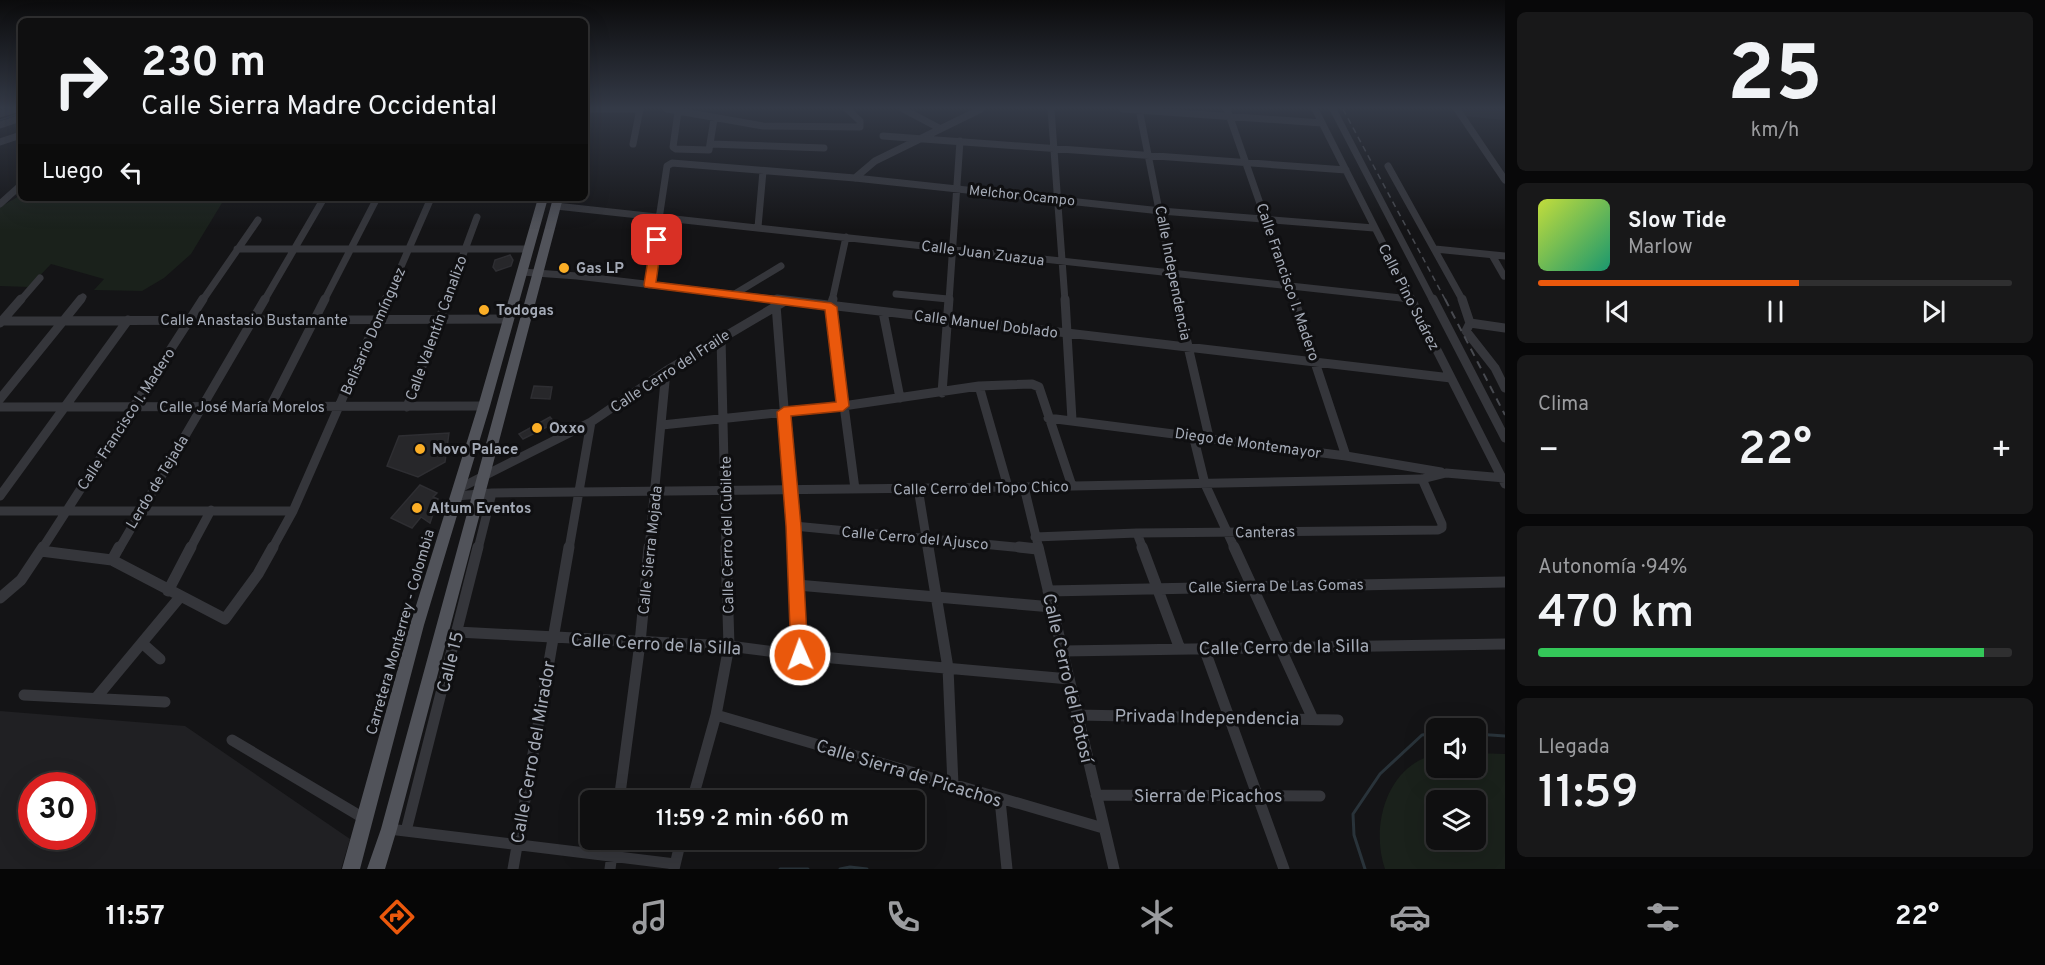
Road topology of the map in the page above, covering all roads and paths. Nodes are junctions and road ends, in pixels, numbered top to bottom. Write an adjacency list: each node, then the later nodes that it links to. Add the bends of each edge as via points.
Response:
1 (897, 150): 15 (street)
2 (959, 150): 18 (street)
3 (1054, 150): 19 (street)
4 (1075, 150): 10 (street)
5 (1147, 150): 10 (street, Calle Independencia)
6 (1241, 150): 11 (street, Calle Francisco I. Madero)
7 (1336, 150): 13 (street, Calle Pino Suárez)
8 (1354, 150): 28 (street, Calle Pino Suárez)
9 (1484, 150): 16 (street)
10 (1148, 155): 11 (street); 26 (street, Calle Independencia)
11 (1246, 163): 13 (street); 31 (street, Calle Francisco I. Madero)
12 (1388, 166): 41 (street)
13 (1346, 170): 27 (street, Calle Pino Suárez)
14 (763, 171): 15 (street, Melchor Ocampo); 30 (street, Melchor Ocampo, via 670,163); 33 (street)
15 (855, 177): 18 (street, Melchor Ocampo)
16 (1505, 180)
17 (18, 188): 25 (street)
18 (957, 188): 19 (street, Melchor Ocampo); 40 (street)
19 (1057, 199): 26 (street, Melchor Ocampo); 46 (street)
20 (322, 201): 42 (street, Lerdo de Tejada)
21 (376, 201): 43 (street)
22 (429, 201): 37 (street, Belisario Domínguez)
23 (542, 201): 39 (main road, Carretera Monterrey - Colombia)
24 (557, 202): 30 (street, Calle Juan Zuazua); 49 (main road)
25 (0, 204)
26 (1161, 211): 31 (street, Melchor Ocampo); 50 (street, Calle Independencia)
27 (1365, 211): 28 (street); 34 (street, Calle Pino Suárez)
28 (1387, 214): 103 (street, Calle Pino Suárez)
29 (477, 217): 38 (street, Calle Valentín Canalizo)
30 (660, 218): 33 (street, Calle Juan Zuazua); 53 (street)
31 (1267, 219): 34 (street, Melchor Ocampo); 54 (street, Calle Francisco I. Madero)
32 (258, 220): 36 (street, Calle Francisco I. Madero)
33 (758, 227): 35 (street, Calle Juan Zuazua)
34 (1374, 228): 59 (street, Calle Pino Suárez)
35 (846, 237): 40 (street, Calle Juan Zuazua); 61 (street)
36 (237, 249): 42 (street); 65 (street, Calle Francisco I. Madero)
37 (409, 249): 38 (street); 43 (street); 67 (street, Belisario Domínguez)
38 (465, 249): 39 (street); 68 (street, Calle Valentín Canalizo)
39 (528, 249): 48 (main road, Carretera Monterrey - Colombia)
40 (951, 249): 46 (street, Calle Juan Zuazua); 58 (street)
41 (1434, 249): 44 (street); 73 (street, via 1466,306)
42 (294, 250): 43 (street); 66 (street, Lerdo de Tejada)
43 (351, 250): 71 (street)
44 (1492, 255): 45 (street); 51 (street)
45 (1505, 256)
46 (1062, 262): 50 (street, Calle Juan Zuazua); 75 (street)
47 (781, 266): 56 (street)
48 (522, 272): 49 (street, Calle Manuel Doblado); 63 (main road, Carretera Monterrey - Colombia)
49 (538, 272): 53 (street, Calle Manuel Doblado); 106 (main road)
50 (1171, 274): 54 (street, Calle Juan Zuazua); 77 (street, Calle Independencia)
51 (1504, 276)
52 (40, 278): 72 (street)
53 (650, 285): 56 (street, Calle Manuel Doblado)
54 (1289, 286): 59 (street, Calle Juan Zuazua); 78 (street, Calle Francisco I. Madero)
55 (896, 294): 58 (street)
56 (733, 295): 60 (street, Calle Manuel Doblado)
57 (83, 297): 70 (street)
58 (948, 299): 69 (street)
59 (1410, 299): 80 (street, Calle Pino Suárez)
60 (780, 303): 61 (street, Calle Manuel Doblado); 76 (street, Calle Cerro del Fraile); 95 (street)
61 (831, 307): 62 (street, Calle Manuel Doblado); 88 (street)
62 (883, 312): 69 (street, Calle Manuel Doblado); 84 (street)
63 (508, 319): 68 (street, Calle Anastasio Bustamante); 87 (main road, Carretera Monterrey - Colombia)
64 (128, 320): 65 (street, Calle Anastasio Bustamante); 70 (street, Calle Anastasio Bustamante); 89 (street)
65 (189, 320): 66 (street, Calle Anastasio Bustamante); 90 (street, Calle Francisco I. Madero)
66 (254, 320): 71 (street, Calle Anastasio Bustamante); 94 (street, Lerdo de Tejada)
67 (378, 320): 68 (street, Calle Anastasio Bustamante); 71 (street, Calle Anastasio Bustamante); 92 (street, Belisario Domínguez)
68 (438, 320): 93 (street, Calle Valentín Canalizo)
69 (946, 320): 75 (street, Calle Manuel Doblado); 83 (street)
70 (65, 321): 72 (street, Calle Anastasio Bustamante); 85 (street)
71 (314, 321): 91 (street)
72 (1, 322)
73 (1470, 323): 74 (street); 82 (street, via 1466,331 1495,368)
74 (1505, 328)
75 (1068, 334): 77 (street, Calle Manuel Doblado); 98 (street)
76 (721, 337): 79 (street, Calle Cerro del Fraile); 96 (street, Calle Cerro del Cubilete)
77 (1187, 348): 78 (street, Calle Manuel Doblado); 102 (street, Calle Independencia)
78 (1316, 363): 80 (street, Calle Manuel Doblado); 104 (street, Calle Francisco I. Madero)
79 (666, 370): 99 (street, Calle Cerro del Fraile); 100 (street, Calle Sierra Mojada)
80 (1451, 378): 108 (street, Calle Pino Suárez)
81 (979, 386): 83 (street); 97 (street, via 1035,385); 111 (street)
82 (1505, 388)
83 (942, 393): 84 (street)
84 (900, 398): 88 (street)
85 (0, 399)
86 (0, 406): 89 (street, Calle José María Morelos)
87 (484, 406): 93 (street, Calle José María Morelos); 119 (main road, Carretera Monterrey - Colombia)
88 (843, 406): 95 (street); 113 (street)
89 (65, 407): 90 (street, Calle José María Morelos); 121 (street)
90 (134, 407): 94 (street, Calle José María Morelos); 122 (street, Calle Francisco I. Madero)
91 (270, 407): 92 (street, Calle José María Morelos); 94 (street, Calle José María Morelos)
92 (340, 407): 93 (street, Calle José María Morelos); 126 (street, Belisario Domínguez)
93 (407, 407)
94 (202, 408): 123 (street, Lerdo de Tejada)
95 (784, 412): 96 (street); 116 (street)
96 (725, 418): 100 (street); 115 (street, Calle Cerro del Cubilete)
97 (1048, 418): 98 (street, Diego de Montemayor); 110 (street)
98 (1072, 420): 101 (street, Diego de Montemayor)
99 (591, 422): 106 (street, Calle Cerro del Fraile); 117 (street, Calle Cerro del Mirador)
100 (662, 425): 118 (street, Calle Sierra Mojada)
101 (1193, 435): 102 (street, Diego de Montemayor); 109 (street)
102 (1209, 438): 104 (street, Diego de Montemayor)
103 (1505, 438)
104 (1346, 456): 105 (street, Diego de Montemayor)
105 (1446, 473): 107 (street, Calle Cerro del Topo Chico); 108 (street, Calle Cerro del Topo Chico)
106 (484, 477): 119 (street, Calle Cerro del Fraile); 120 (main road)
107 (1422, 479): 109 (street, Calle Cerro del Topo Chico); 128 (street, Canteras, via 1442,524 1438,530)
108 (1504, 480)
109 (1205, 484): 110 (street, Calle Cerro del Topo Chico); 128 (street)
110 (1072, 486): 112 (street, Calle Cerro del Topo Chico)
111 (1008, 487): 112 (street, Calle Cerro del Topo Chico); 114 (street, Calle Cerro del Topo Chico)
112 (1024, 487): 131 (street, Calle Cerro del Potosí)
113 (855, 489): 114 (street, Calle Cerro del Topo Chico); 116 (street, Calle Cerro del Topo Chico)
114 (918, 489): 130 (street)
115 (726, 490): 116 (street, Calle Cerro del Topo Chico); 118 (street, Calle Cerro del Topo Chico); 149 (street, Calle Cerro del Cubilete)
116 (791, 490): 127 (street)
117 (578, 491): 118 (street, Calle Cerro del Topo Chico); 120 (street, Calle Cerro del Topo Chico); 145 (street, Calle Cerro del Mirador)
118 (656, 491): 147 (street, Calle Sierra Mojada)
119 (457, 493): 120 (street, Calle Cerro del Topo Chico); 174 (main road, Carretera Monterrey - Colombia)
120 (485, 493): 144 (street, Calle 15); 176 (main road)
121 (0, 496)
122 (67, 510): 123 (street); 125 (street); 132 (street, Calle Francisco I. Madero)
123 (141, 510): 124 (street); 133 (street, Lerdo de Tejada)
124 (211, 510): 126 (street); 138 (street)
125 (0, 511)
126 (294, 511): 140 (street, Belisario Domínguez, via 258,574 225,619)
127 (794, 526): 130 (street, Calle Cerro del Ajusco); 135 (street)
128 (1227, 532): 129 (street, Canteras); 137 (street)
129 (1137, 533): 131 (street, Canteras); 136 (street)
130 (926, 539): 131 (street, Calle Cerro del Ajusco); 142 (street)
131 (1036, 543): 139 (street, Calle Cerro del Potosí)
132 (42, 551): 133 (street); 141 (street, Calle Francisco I. Madero, via 14,587)
133 (112, 560): 138 (street)
134 (1505, 582): 137 (street, Calle Sierra De Las Gomas)
135 (797, 585): 142 (street); 154 (street)
136 (1157, 588): 137 (street, Calle Sierra De Las Gomas); 139 (street, Calle Sierra De Las Gomas); 152 (street)
137 (1253, 589): 150 (street)
138 (168, 591): 140 (street)
139 (1048, 591): 143 (street, Calle Cerro del Potosí)
140 (180, 597): 146 (street)
141 (0, 598)
142 (938, 599): 143 (street); 156 (street)
143 (1052, 608): 153 (street, Calle Cerro del Potosí)
144 (457, 632): 145 (street, Calle Cerro de la Silla); 177 (street, Calle 15)
145 (552, 638): 147 (street, Calle Cerro de la Silla); 178 (street, Calle Cerro del Mirador)
146 (142, 643): 155 (street); 159 (street)
147 (640, 643): 149 (street, Calle Cerro de la Silla); 168 (street, Calle Sierra Mojada)
148 (1505, 644): 150 (street, Calle Cerro de la Silla)
149 (729, 646): 154 (street, Calle Cerro de la Silla); 162 (street, Calle Cerro del Cubilete)
150 (1281, 646): 151 (street, Calle Cerro de la Silla); 164 (street)
151 (1204, 648): 152 (street, Calle Cerro de la Silla); 163 (street)
152 (1180, 649): 153 (street, Calle Cerro de la Silla)
153 (1063, 651): 157 (street, Calle Cerro del Potosí)
154 (800, 655): 156 (street, Calle Cerro de la Silla)
155 (160, 658)
156 (948, 668): 157 (street, Calle Cerro de la Silla); 167 (street)
157 (1069, 679): 161 (street, Calle Cerro del Potosí)
158 (24, 695): 159 (street)
159 (96, 698): 160 (street)
160 (165, 702)
161 (1077, 715): 163 (street, Privada Independencia); 170 (street, Calle Cerro del Potosí)
162 (716, 716): 167 (street, Calle Sierra de Picachos); 169 (street, Calle Cerro del Cubilete)
163 (1229, 718): 164 (street, Privada Independencia); 171 (street)
164 (1313, 719): 165 (street, Privada Independencia)
165 (1338, 720)
166 (232, 740): 174 (street)
167 (953, 785): 173 (street, Calle Sierra de Picachos)
168 (620, 790)
169 (695, 790)
170 (1096, 795): 171 (street, Sierra de Picachos); 175 (street, Calle Cerro del Potosí)
171 (1257, 796): 172 (street, Sierra de Picachos); 187 (street)
172 (1320, 796)
173 (1000, 800): 175 (street, Calle Sierra de Picachos); 185 (street)
174 (365, 819): 182 (main road, Carretera Monterrey - Colombia)
175 (1103, 828): 186 (street, Calle Cerro del Potosí)
176 (389, 829): 177 (street); 183 (main road)
177 (406, 831): 178 (street)
178 (517, 844): 180 (street); 184 (street, Calle Cerro del Mirador)
179 (679, 850): 181 (street)
180 (611, 862): 181 (street)
181 (675, 866)
182 (351, 869)
183 (376, 869)
184 (513, 869)
185 (1007, 869)
186 (1114, 869)
187 (1284, 869)

